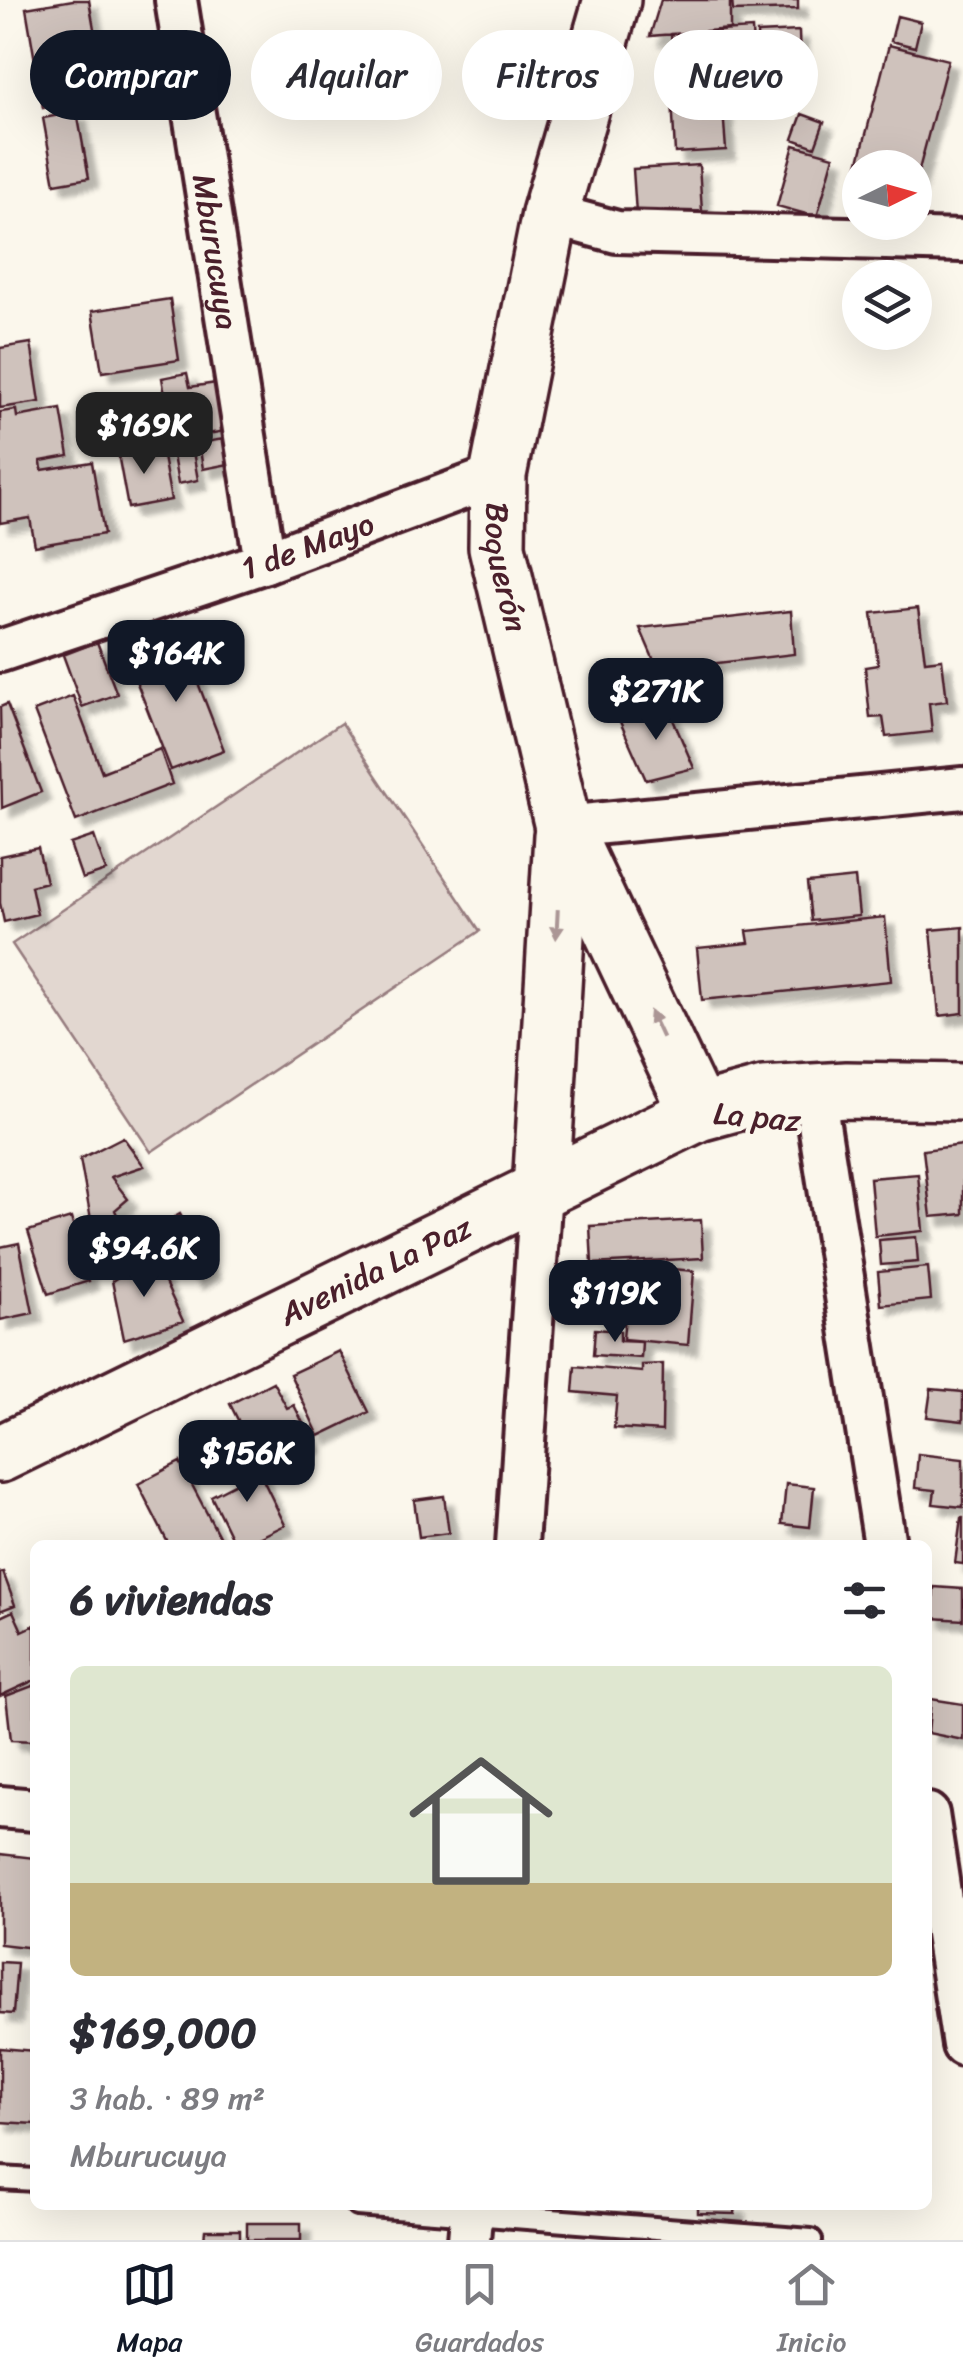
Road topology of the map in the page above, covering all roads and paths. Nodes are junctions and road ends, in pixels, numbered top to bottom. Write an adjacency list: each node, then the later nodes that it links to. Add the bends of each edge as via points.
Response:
1 (176, 0): 6 (street, Mburucuya)
2 (612, 0): 3 (street, Boquerón)
3 (550, 214): 4 (street, via 617,232); 5 (street, Boquerón)
4 (963, 241)
5 (498, 475): 6 (street, 1 de Mayo); 9 (street, Boquerón, via 497,547)
6 (265, 562): 7 (street, 1 de Mayo)
7 (0, 651)
8 (963, 788): 9 (street)
9 (563, 827): 12 (street, Boquerón, one-way to 9); 14 (street, one-way to 14)
10 (963, 1092): 11 (street, La paz)
11 (817, 1107): 12 (street, La paz, via 764,1095); 13 (street, La paz); 17 (street)
12 (698, 1113): 14 (street, Avenida La Paz)
13 (963, 1129)
14 (541, 1190): 15 (street, Avenida La Paz); 16 (street)
15 (0, 1454)
16 (517, 1540)
17 (885, 1540)
18 (0, 1807): 19 (street)
19 (30, 1810)
20 (932, 1832): 21 (street)
21 (942, 1876): 22 (street)
22 (963, 2045)
23 (0, 2178): 24 (lane)
24 (30, 2180)
25 (396, 2210): 26 (lane)
26 (471, 2220): 27 (lane)
27 (811, 2240)

